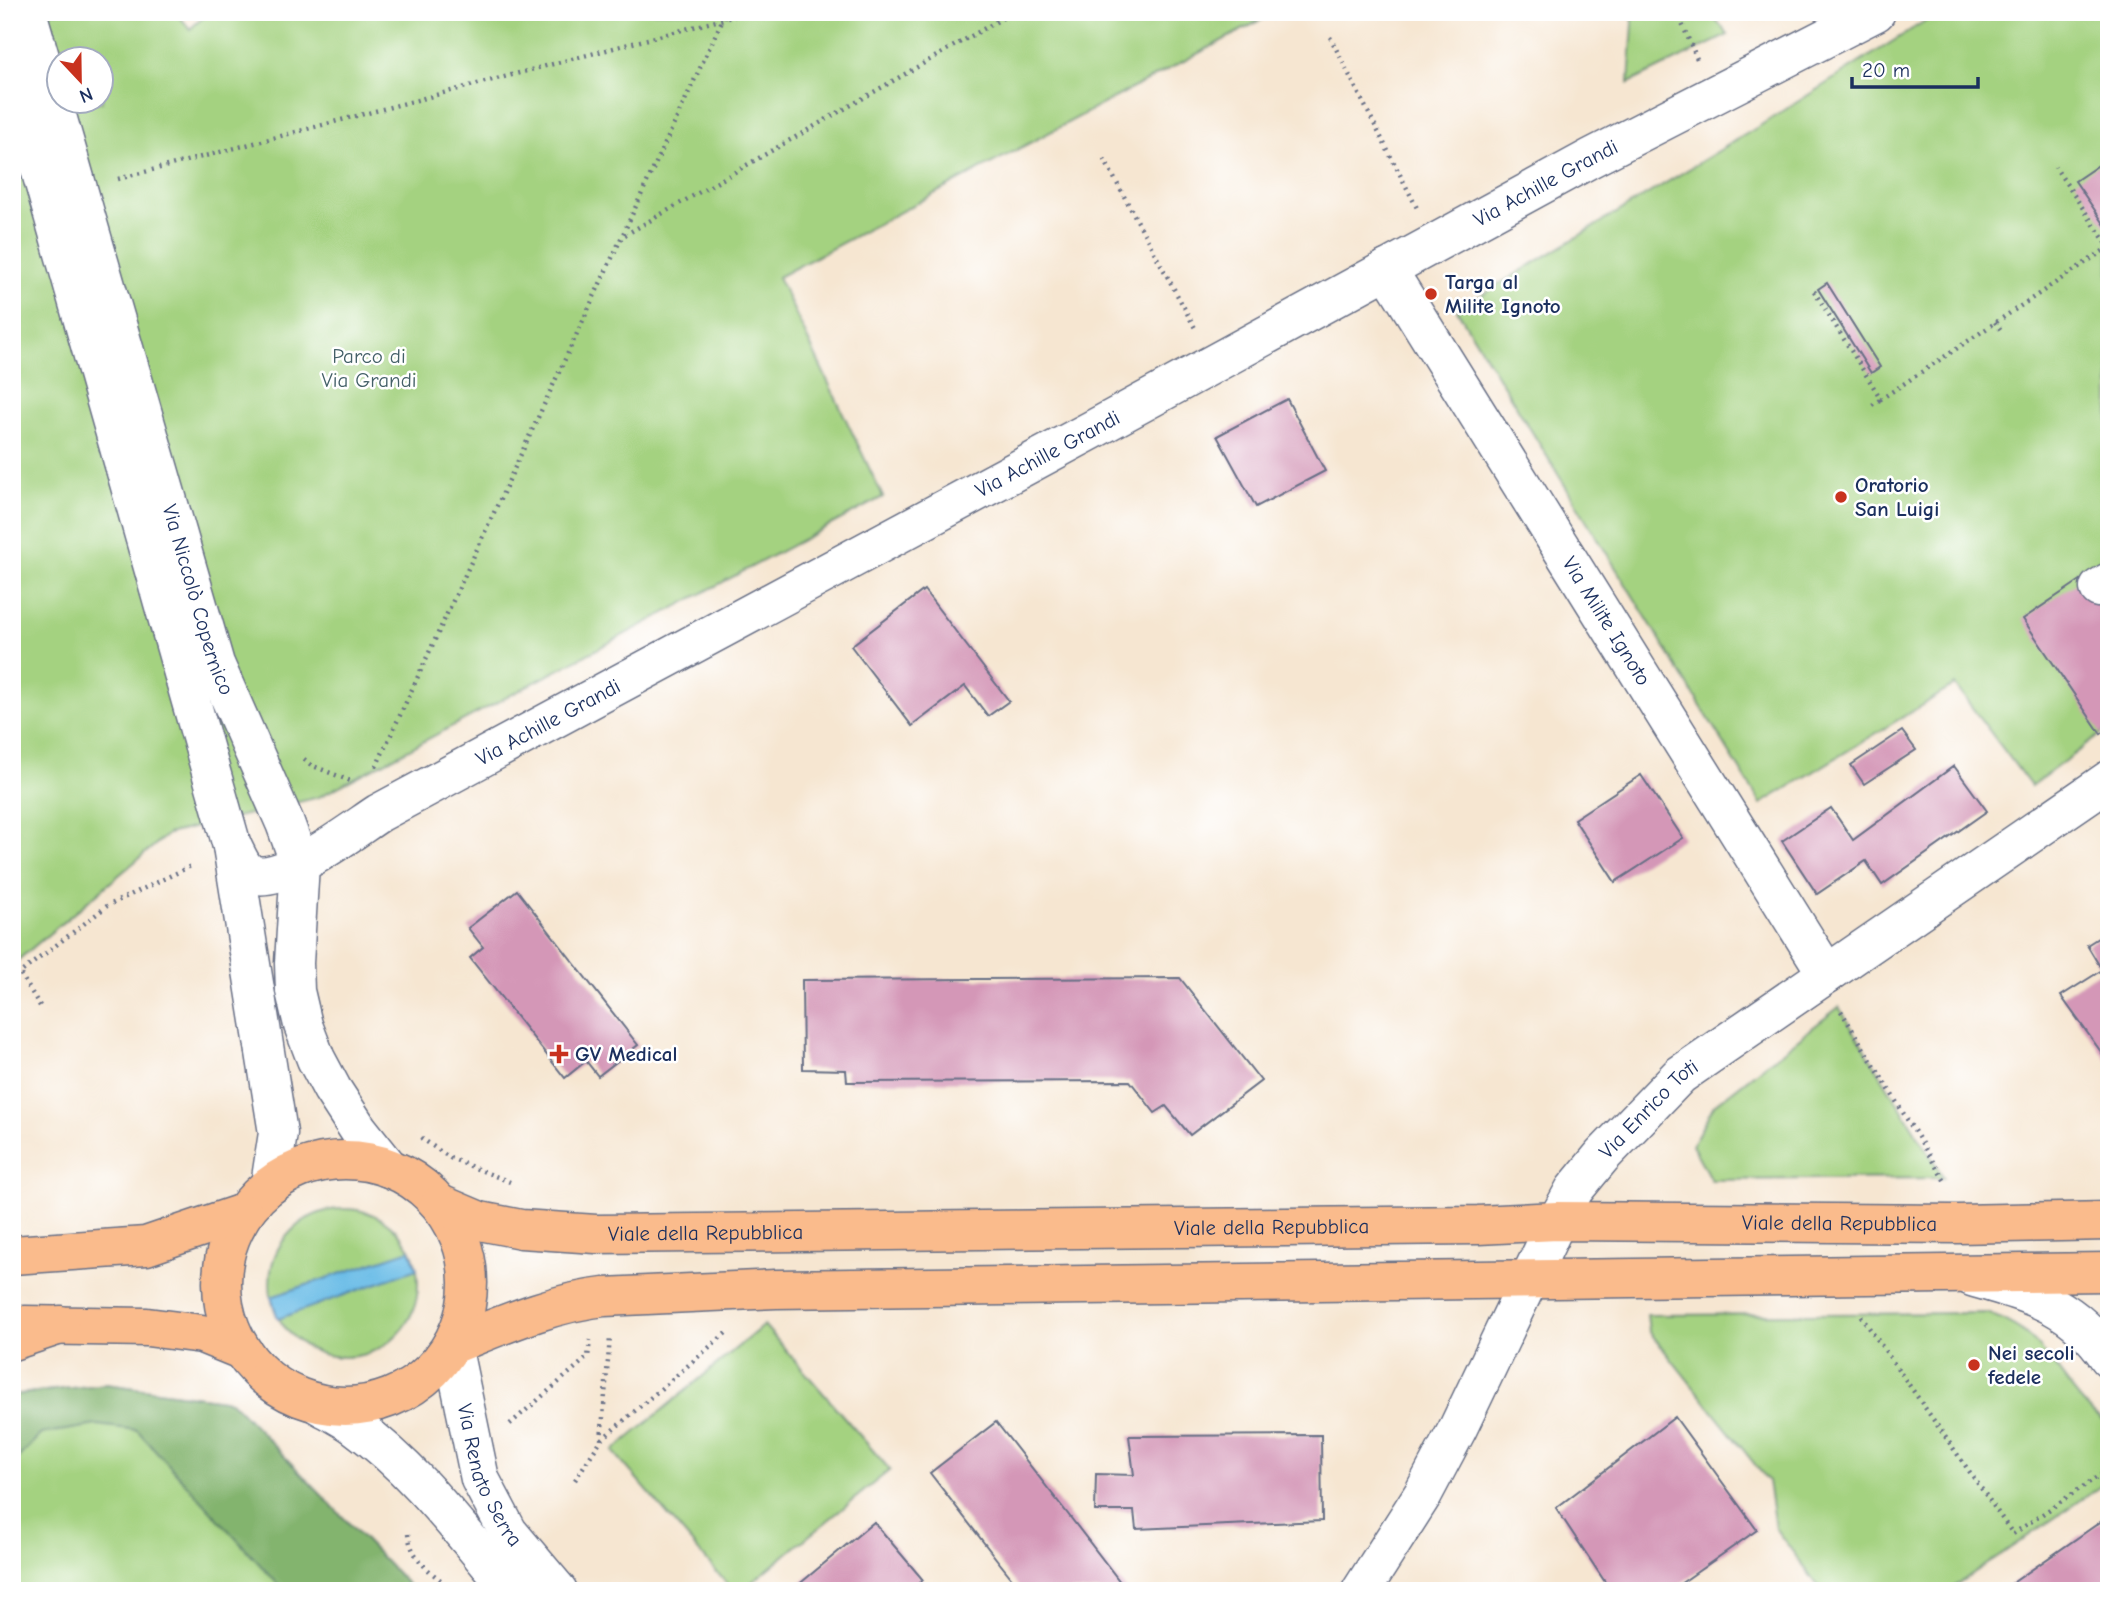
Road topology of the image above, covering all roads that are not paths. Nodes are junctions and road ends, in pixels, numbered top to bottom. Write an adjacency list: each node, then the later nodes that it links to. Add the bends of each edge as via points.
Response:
1 (27, 12): 7 (street, Via Niccolò Copernico, via 215,664)
2 (1876, 12): 4 (street, Via Achille Grandi)
3 (12, 70): 6 (street, Via Niccolò Copernico)
4 (1387, 269): 7 (street, Via Achille Grandi, via 379,813); 8 (street, Via Milite Ignoto)
5 (2109, 780): 8 (street, Via Enrico Toti)
6 (232, 846): 7 (street, Via Achille Grandi, via 246,871 260,876); 10 (street, Via Niccolò Copernico, via 278,1133)
7 (300, 864): 9 (street, Via Niccolò Copernico, via 294,963 303,1025 332,1089)
8 (1827, 974): 13 (street, Via Enrico Toti, via 1680,1075 1602,1156)
9 (389, 1168): 10 (main road, via 355,1160 324,1162 296,1170); 11 (main road, via 416,1182)
10 (270, 1185): 12 (main road)
11 (440, 1204): 13 (main road, Viale della Repubblica, via 480,1221 521,1229 596,1234 1478,1225); 22 (main road, via 460,1237 467,1263 464,1315)
12 (243, 1213): 15 (main road, via 146,1246); 23 (main road, via 226,1250 221,1284 226,1317)
13 (1557, 1220): 14 (main road, Viale della Repubblica); 18 (street, Via Enrico Toti)
14 (2109, 1221)
15 (12, 1255)
16 (2109, 1272): 17 (main road)
17 (1957, 1273): 18 (main road); 24 (street, via 2038,1297 2074,1320)
18 (1530, 1279): 22 (main road, via 776,1289 584,1299); 28 (street, Via Enrico Toti, via 1423,1494)
19 (60, 1325): 20 (main road); 21 (main road); 23 (main road, via 147,1327 202,1334)
20 (12, 1326)
21 (12, 1341)
22 (452, 1345): 25 (main road, via 430,1373 401,1393 369,1405); 27 (street, Via Renato Serra, via 480,1479 508,1532)
23 (241, 1350): 25 (main road, via 258,1372 286,1392)
24 (2109, 1358)
25 (318, 1404): 26 (street, Via Renato Serra, via 387,1452)
26 (512, 1591)
27 (558, 1591)
28 (1361, 1591)

